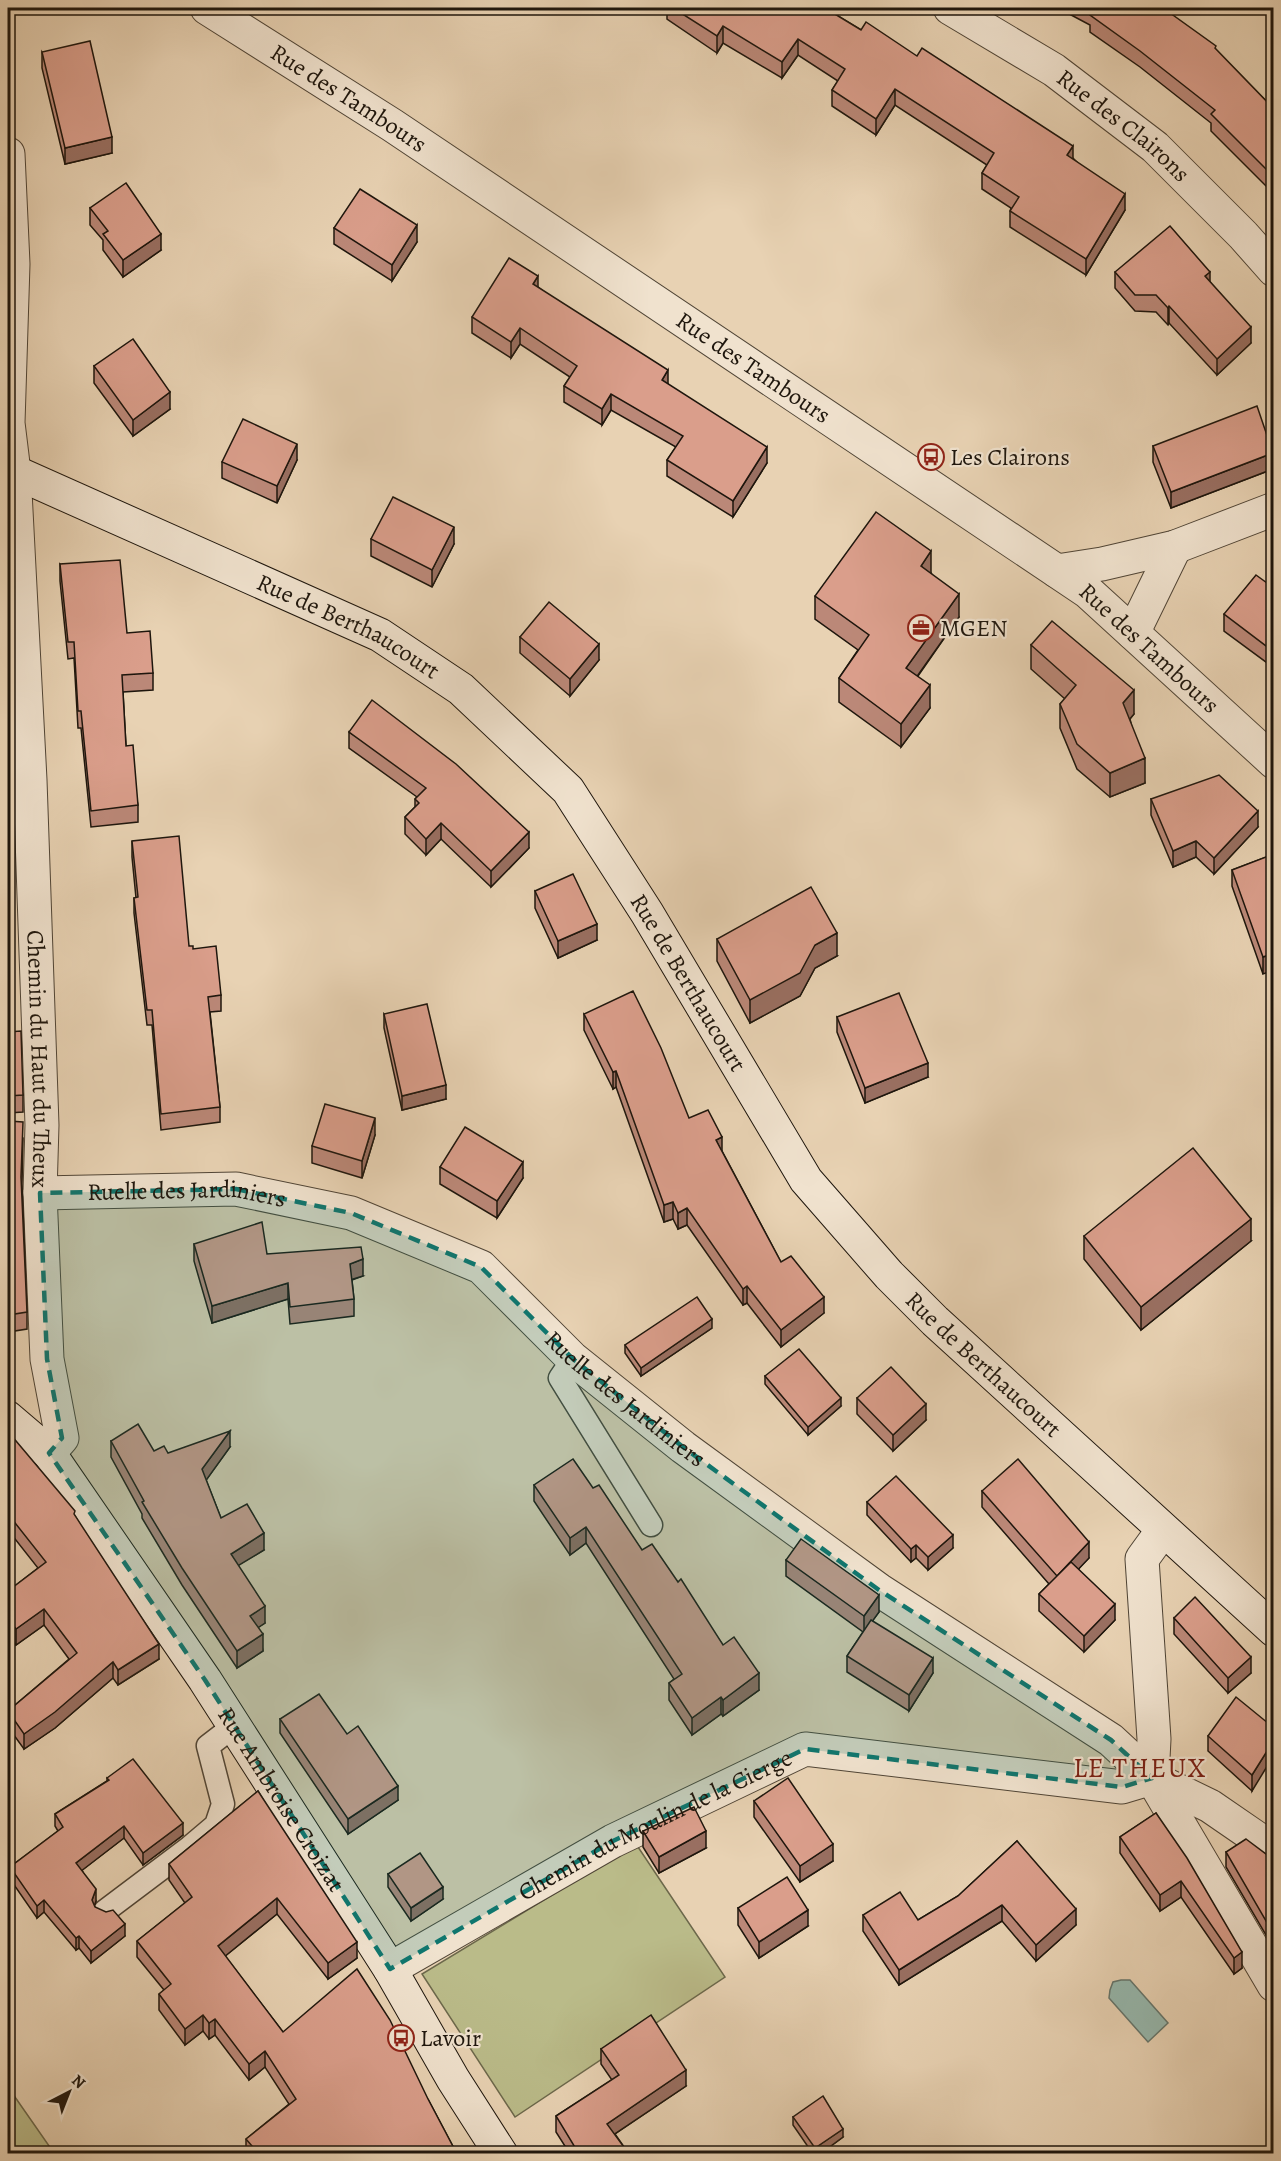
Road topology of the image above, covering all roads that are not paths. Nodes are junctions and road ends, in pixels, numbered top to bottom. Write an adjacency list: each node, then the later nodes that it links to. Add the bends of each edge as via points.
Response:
1 (207, 8): 8 (street, Rue des Tambours, via 392,125)
2 (950, 8): 4 (street, Rue des Clairons, via 1054,70 1155,147)
3 (8, 154): 5 (street, Chemin du Haut du Theux, via 13,264 8,423)
4 (1274, 270)
5 (11, 471): 11 (street, Chemin du Haut du Theux, via 30,780 31,1125); 16 (street, Rue de Berthaucourt, via 380,635 462,689 568,790 647,913 806,1180 934,1321)
6 (1274, 509): 7 (street)
7 (1175, 547): 8 (street); 9 (street)
8 (1057, 571): 9 (street, Rue des Tambours, via 1088,592)
9 (1133, 633): 10 (street, Rue des Tambours)
10 (1274, 762)
11 (40, 1193): 12 (street, Ruelle des Jardiniers, via 236,1189 351,1213 481,1267); 14 (street, Chemin du Haut du Theux, via 47,1359 62,1438)
12 (573, 1359): 15 (lane, via 560,1378); 19 (street, Ruelle des Jardiniers, via 683,1447 851,1570 1112,1740)
13 (8, 1418): 14 (street, Rue Ambroise Croizat)
14 (49, 1453): 18 (street, Rue Ambroise Croizat)
15 (651, 1525)
16 (1163, 1530): 17 (street, Rue de Berthaucourt); 19 (street, via 1142,1558 1154,1739)
17 (1274, 1630)
18 (234, 1726): 21 (lane, via 208,1746 223,1804 216,1825); 22 (street, Rue Ambroise Croizat)
19 (1152, 1778): 20 (street, via 1210,1806); 22 (street, Chemin du Moulin de la Cierge, via 1122,1787 805,1749 613,1841); 23 (street)
20 (1274, 1850)
21 (105, 1911)
22 (390, 1969): 24 (street, Rue Ambroise Croizat)
23 (1274, 1985)
24 (501, 2154)

